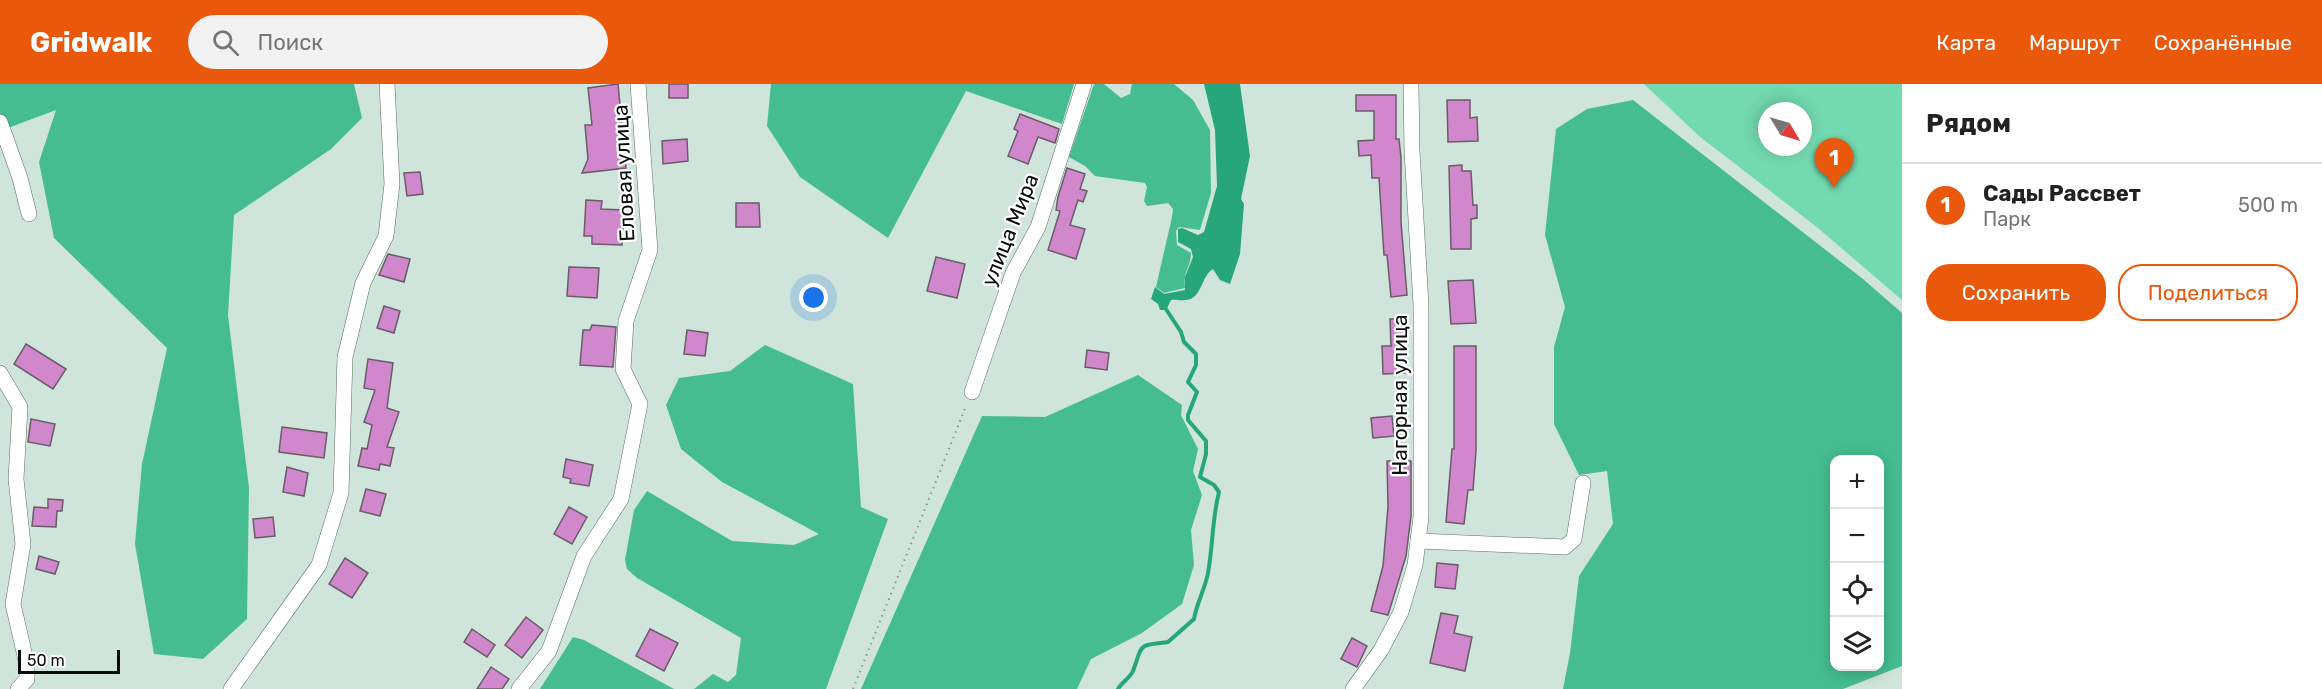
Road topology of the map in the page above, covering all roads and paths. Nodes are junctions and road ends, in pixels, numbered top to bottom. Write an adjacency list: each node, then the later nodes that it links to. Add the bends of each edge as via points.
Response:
1 (387, 84): 12 (street, via 392,184 386,236 363,283 345,357 341,493 319,565)
2 (638, 84): 13 (street, Еловая улица, via 650,250 626,321 623,369 640,404 621,499 584,556 549,651)
3 (1084, 84): 8 (street, улица Мира, via 1038,226 1013,273)
4 (1411, 84): 10 (street, Нагорная улица, via 1421,305)
5 (0, 122): 6 (street)
6 (29, 214)
7 (0, 372): 11 (street, via 20,407 16,479 23,544 13,604 27,679)
8 (972, 392): 14 (path)
9 (1583, 483): 10 (street, via 1574,539 1565,547)
10 (1418, 541): 15 (street, Нагорная улица, via 1401,612 1381,650)
11 (18, 689)
12 (231, 689)
13 (519, 689)
14 (853, 689)
15 (1353, 689)

